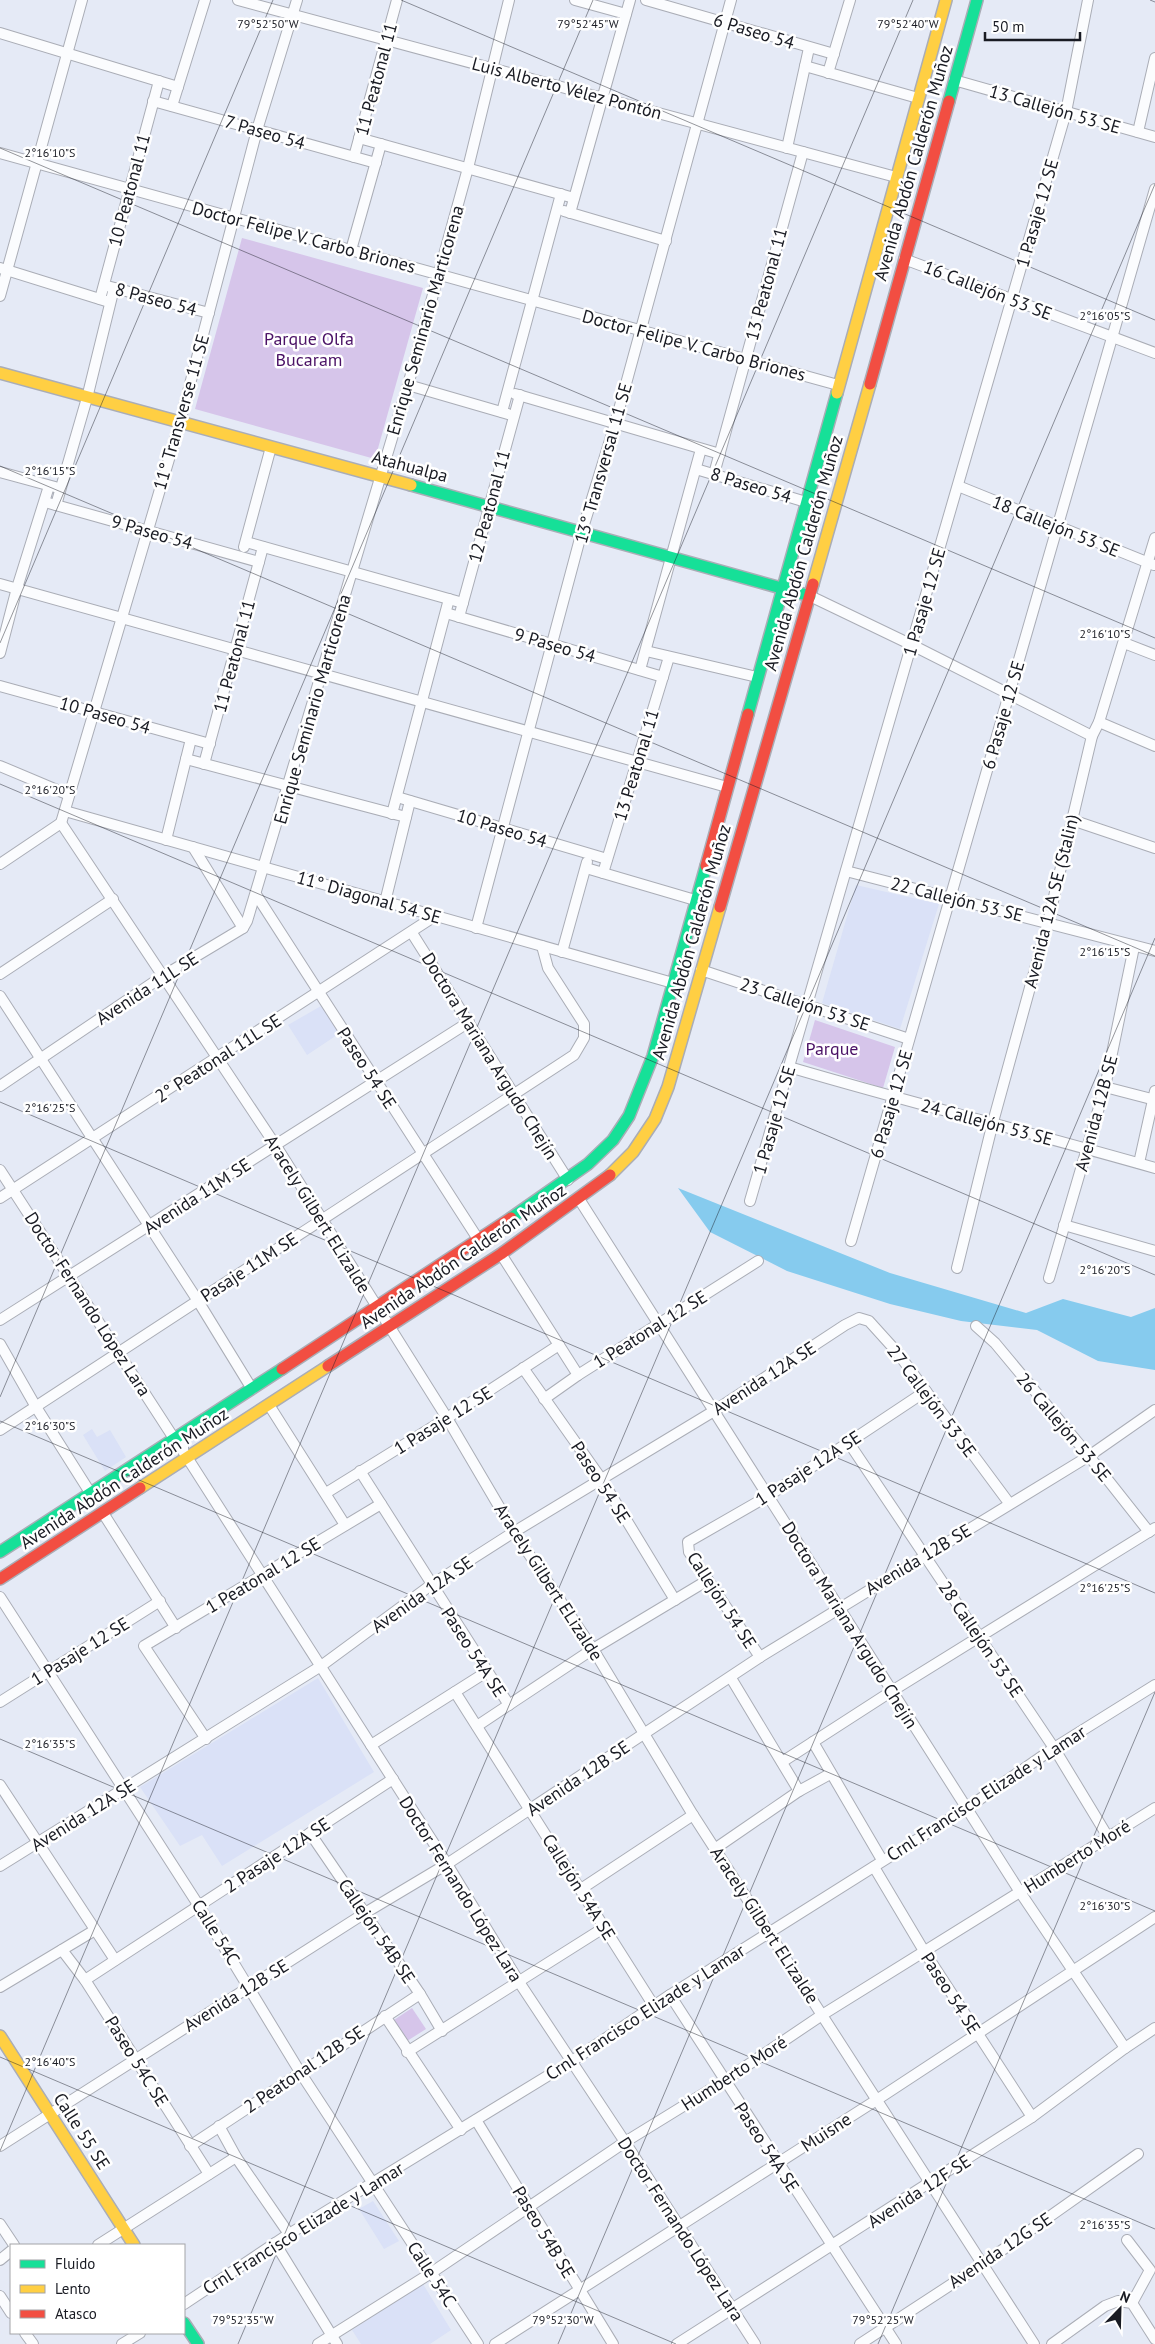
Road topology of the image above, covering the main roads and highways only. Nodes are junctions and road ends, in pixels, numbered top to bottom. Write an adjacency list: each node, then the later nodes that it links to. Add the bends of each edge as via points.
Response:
1 (946, 0): 4 (main road, Avenida Abdón Calderón Muñoz)
2 (977, 0): 5 (main road, Avenida Abdón Calderón Muñoz)
3 (0, 374): 4 (main road, Atahualpa)
4 (782, 588): 5 (main road, Atahualpa); 6 (main road, Avenida Abdón Calderón Muñoz, via 647,1073 629,1117 614,1139 568,1180)
5 (810, 596): 7 (main road, Avenida Abdón Calderón Muñoz, via 668,1087 652,1123 625,1161 579,1200 501,1254)
6 (0, 1552)
7 (0, 1580)
8 (0, 2036): 9 (main road, Calle 55 SE)
9 (133, 2244)
10 (185, 2324): 11 (main road)
11 (198, 2344)

